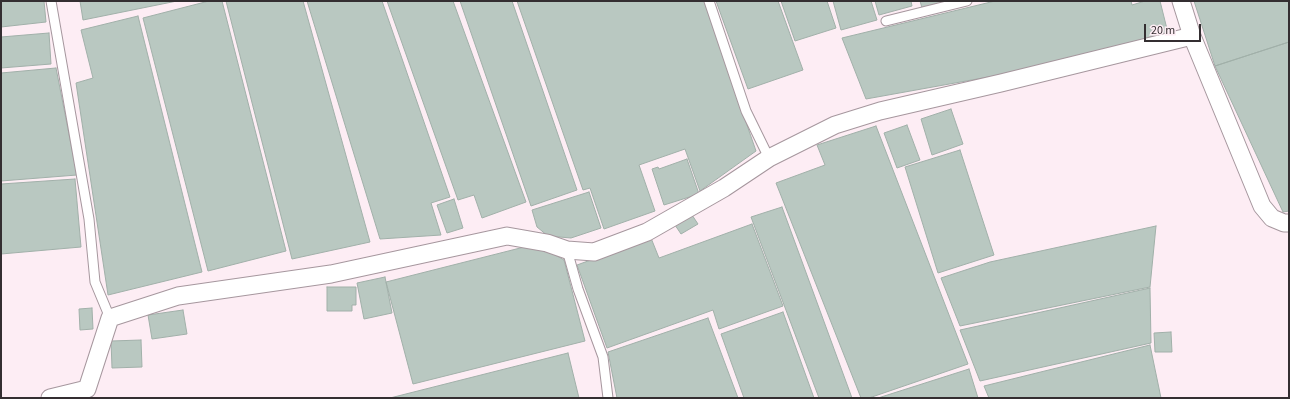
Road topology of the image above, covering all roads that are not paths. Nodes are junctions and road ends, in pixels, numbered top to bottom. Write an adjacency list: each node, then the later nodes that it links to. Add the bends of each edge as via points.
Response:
1 (50, 1): 10 (lane, via 89,219 95,282)
2 (709, 1): 7 (lane, via 746,111)
3 (967, 1): 5 (lane)
4 (1181, 1): 6 (street)
5 (886, 21)
6 (1192, 36): 7 (street, via 880,111 835,125); 8 (street, via 1262,206 1272,218)
7 (769, 158): 9 (street, via 724,188 647,232 594,252)
8 (1289, 223)
9 (567, 250): 10 (street, via 547,243 507,236 331,274 178,296); 12 (lane, via 578,289 603,357)
10 (110, 318): 11 (street, via 87,389)
11 (50, 398)
12 (608, 398)

